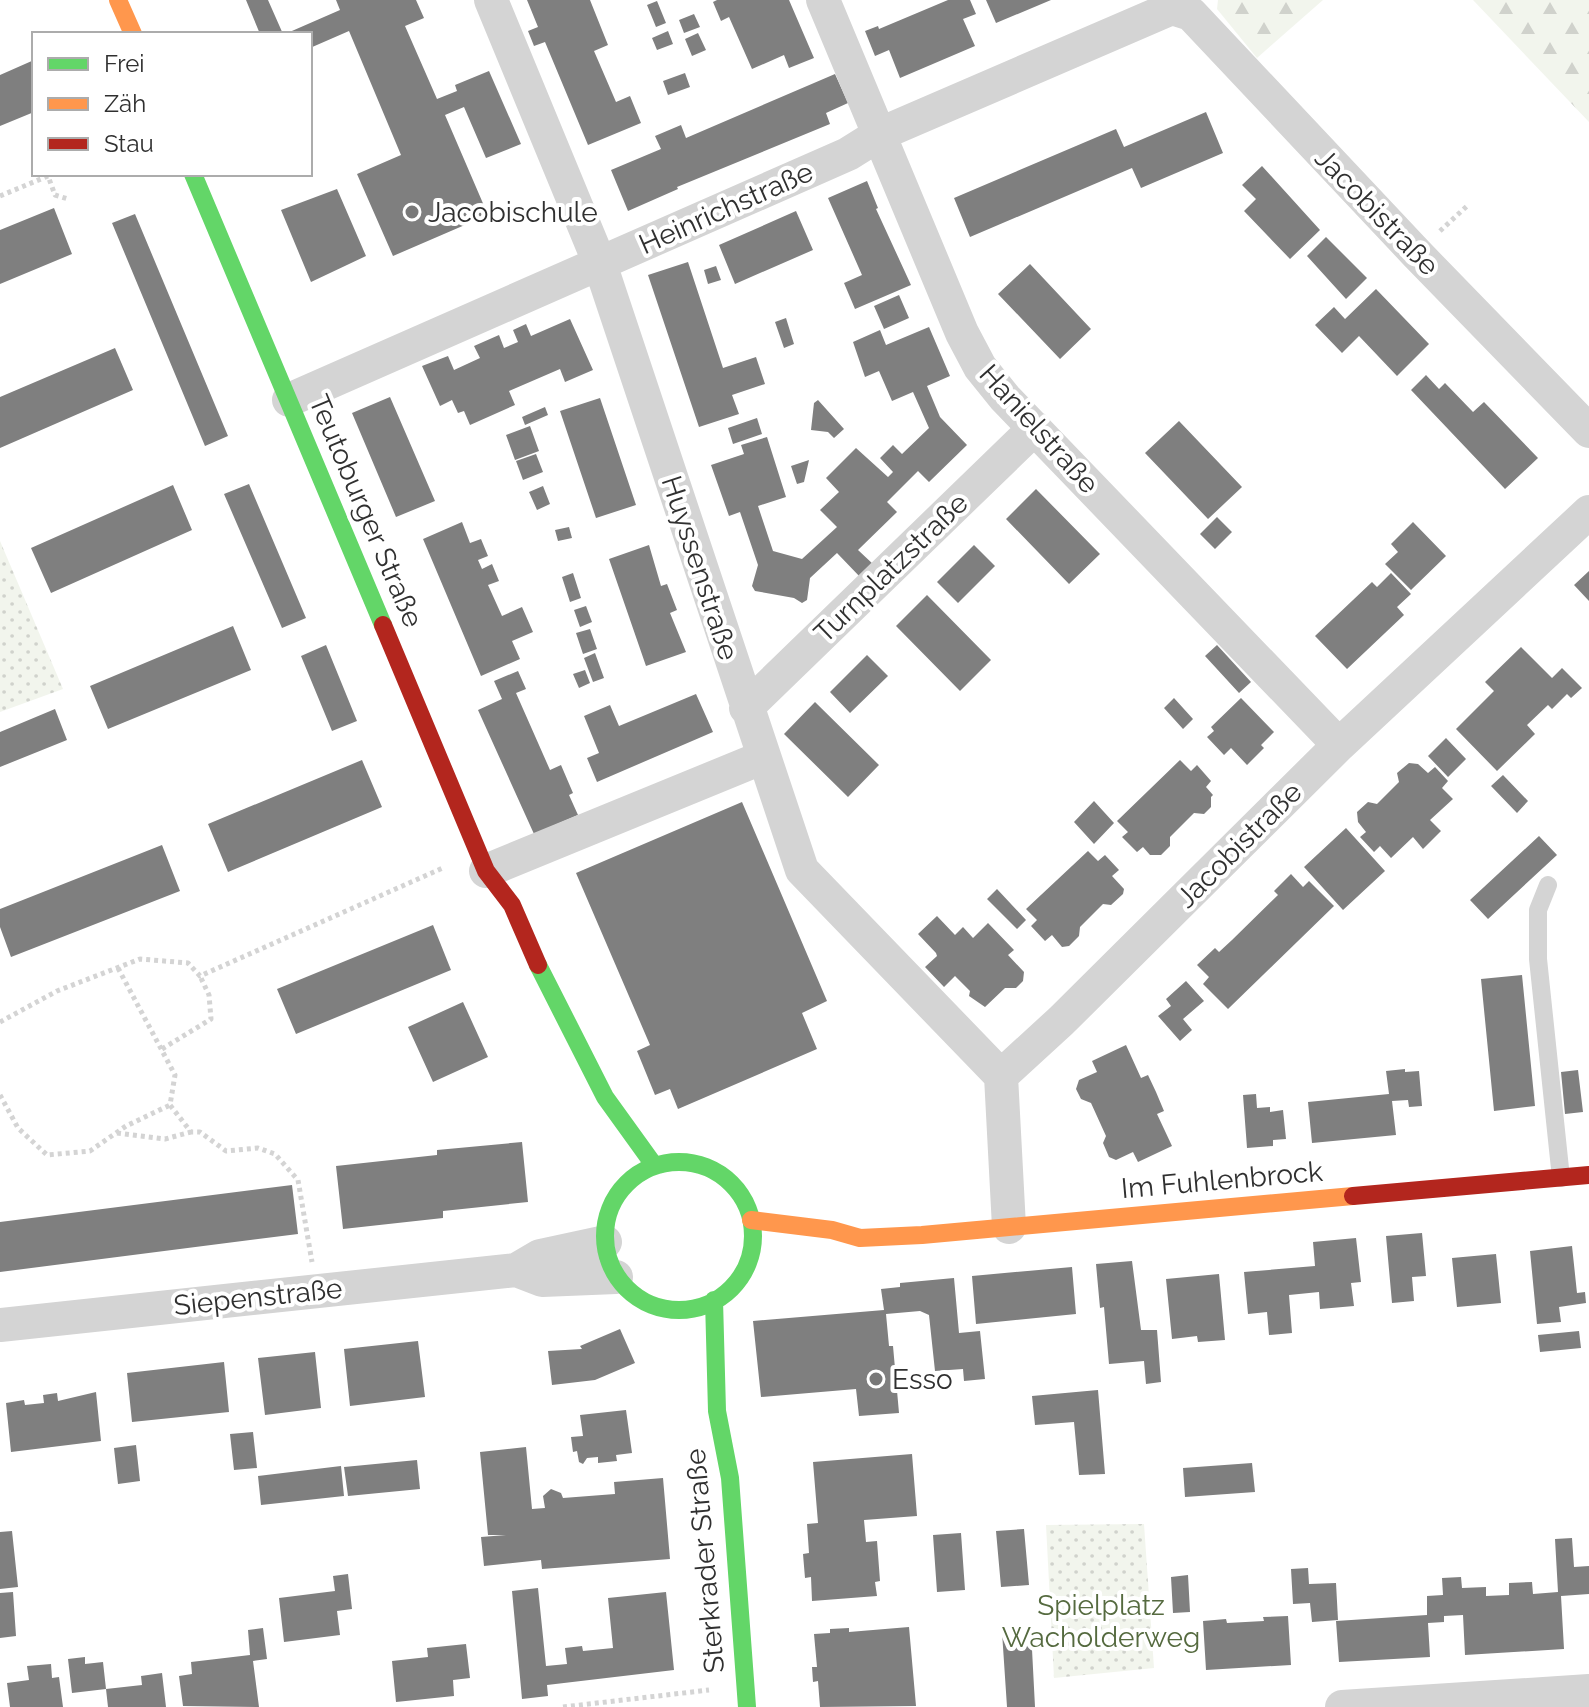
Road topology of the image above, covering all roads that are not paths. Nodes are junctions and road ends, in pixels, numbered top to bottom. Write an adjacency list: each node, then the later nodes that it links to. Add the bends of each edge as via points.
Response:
1 (118, 0): 5 (main road)
2 (491, 0): 8 (street, Huyssenstraße)
3 (823, 0): 6 (street, Hanielstraße)
4 (1160, 11): 6 (street, Heinrichstraße); 11 (street, Jacobistraße, via 1172,8 1191,14)
5 (132, 32)
6 (880, 134): 8 (street, Heinrichstraße, via 848,154); 10 (street, Hanielstraße, via 968,344 988,377)
7 (194, 176): 9 (main road, Teutoburger Straße)
8 (600, 264): 9 (street, Heinrichstraße); 13 (street, Huyssenstraße)
9 (289, 400): 16 (main road, Teutoburger Straße)
10 (1035, 428): 13 (street, Turnplatzstraße); 14 (street, Hanielstraße)
11 (1589, 431)
12 (1589, 512): 14 (street, Jacobistraße)
13 (746, 708): 15 (street, Huyssenstraße)
14 (1339, 745): 18 (street, Jacobistraße)
15 (764, 757): 16 (street); 18 (street, Huyssenstraße, via 802,870)
16 (484, 875): 19 (main road, Teutoburger Straße, via 512,905 605,1097)
17 (1548, 885): 21 (lane, via 1538,910 1538,959)
18 (1001, 1076): 23 (street)
19 (654, 1165): 22 (main road, via 708,1167 742,1195); 25 (main road, via 622,1176)
20 (1589, 1175): 21 (main road, Im Fuhlenbrock)
21 (1561, 1178): 23 (main road, Im Fuhlenbrock)
22 (751, 1220): 24 (main road, Im Fuhlenbrock); 28 (main road)
23 (1009, 1227): 24 (main road, Im Fuhlenbrock)
24 (860, 1238): 26 (main road, Im Fuhlenbrock)
25 (605, 1242): 29 (street, Siepenstraße, via 540,1256); 30 (main road)
26 (833, 1248)
27 (770, 1257): 28 (main road)
28 (749, 1261): 31 (main road, via 743,1276)
29 (516, 1270): 30 (street, Siepenstraße, via 542,1280); 33 (street, Siepenstraße)
30 (616, 1277): 32 (main road, via 641,1301)
31 (714, 1300): 32 (main road); 36 (main road, Sterkrader Straße)
32 (676, 1310): 34 (main road)
33 (0, 1325)
34 (683, 1332)
35 (699, 1370): 36 (main road, Sterkrader Straße)
36 (717, 1411): 38 (main road, Sterkrader Straße, via 730,1478)
37 (1589, 1691): 39 (street)
38 (747, 1707)
39 (1342, 1707)

